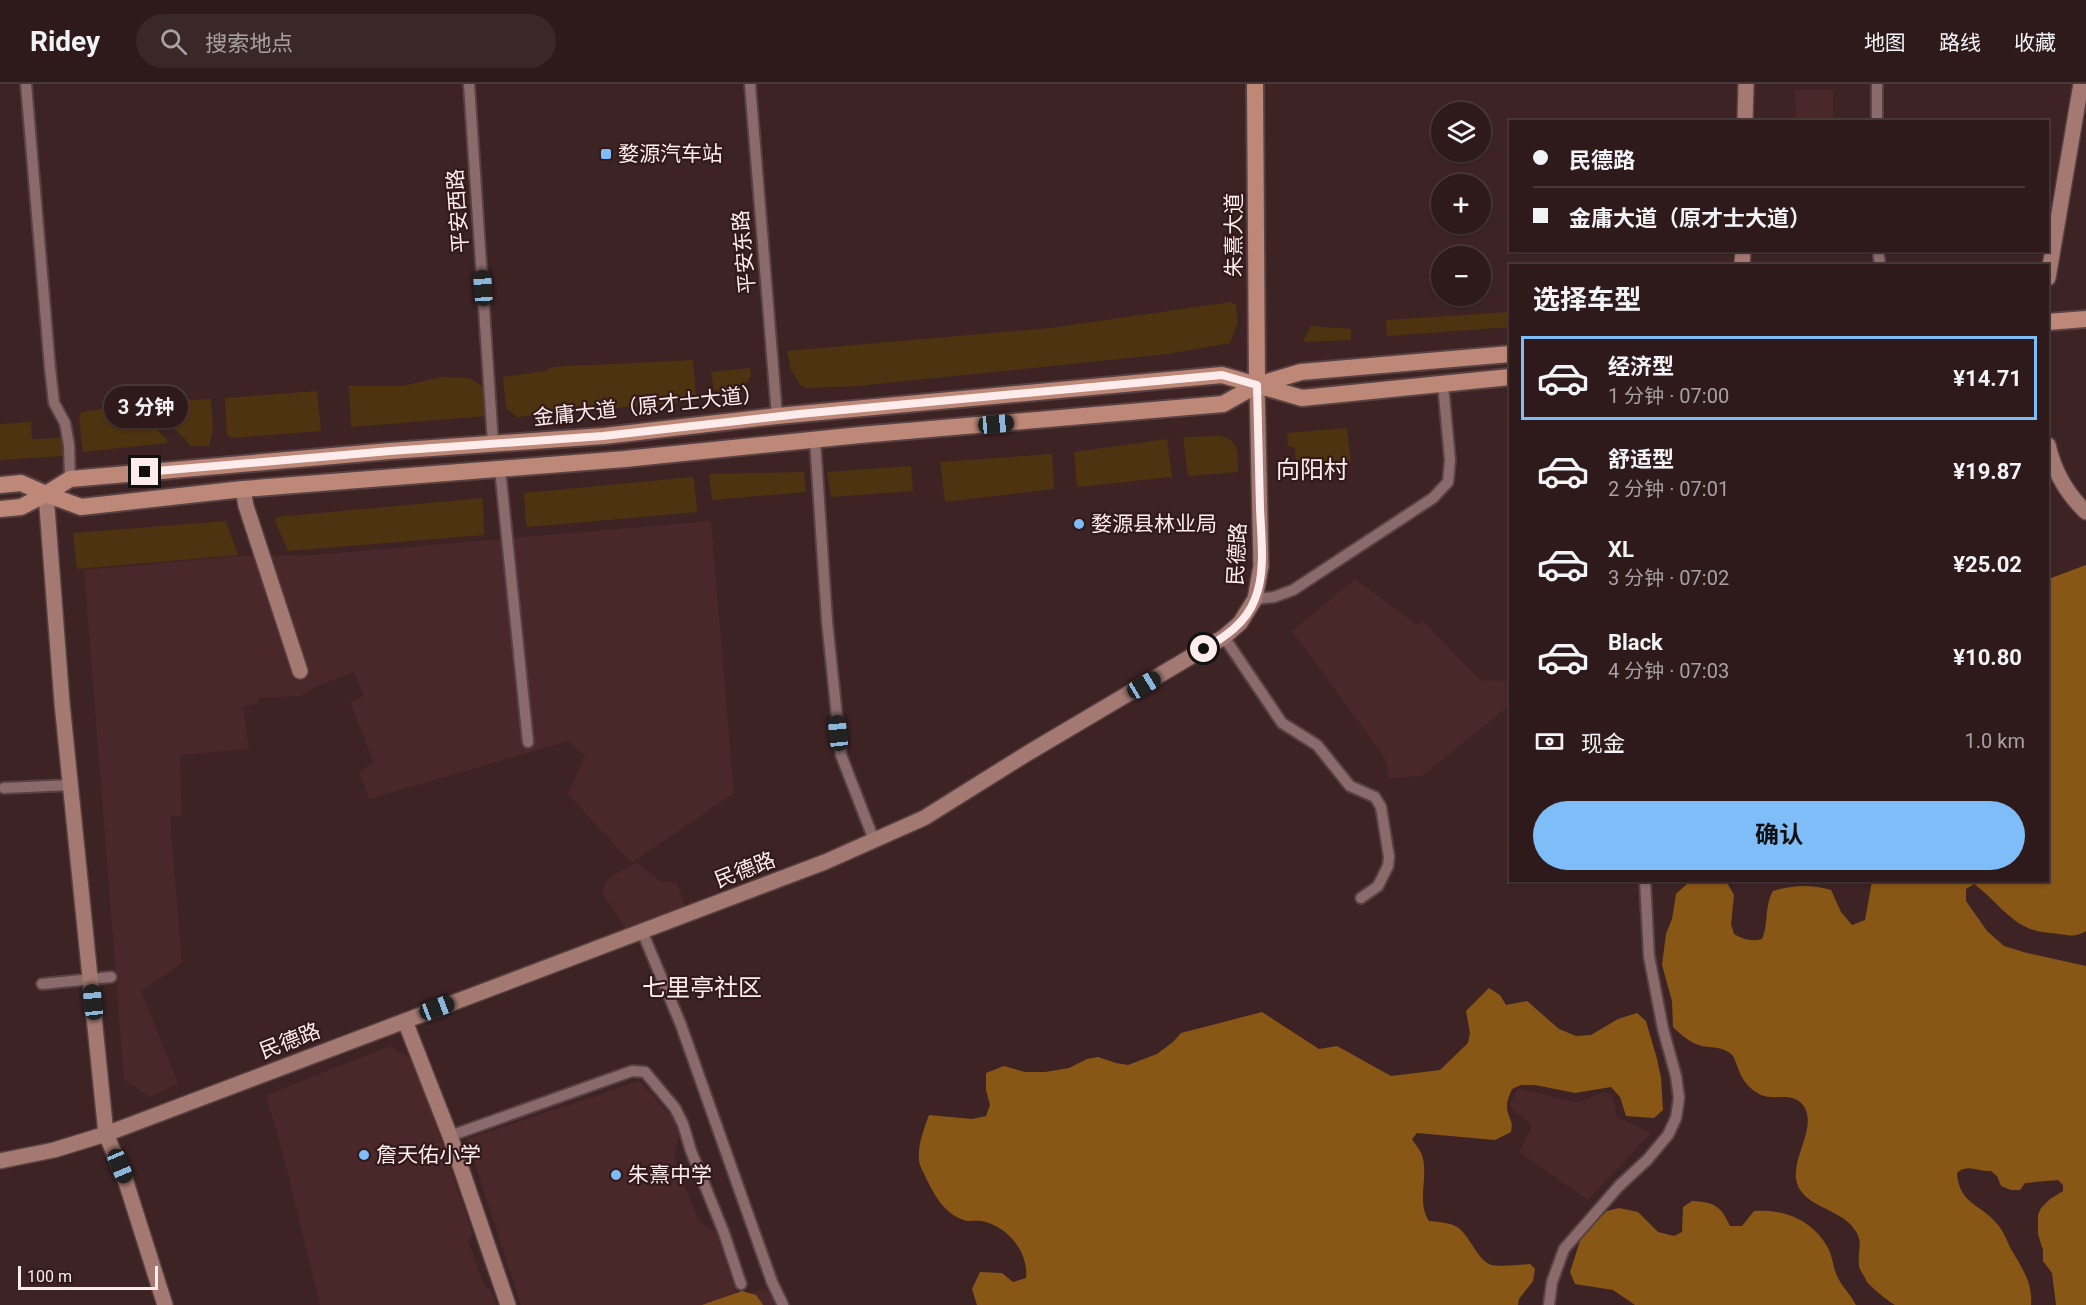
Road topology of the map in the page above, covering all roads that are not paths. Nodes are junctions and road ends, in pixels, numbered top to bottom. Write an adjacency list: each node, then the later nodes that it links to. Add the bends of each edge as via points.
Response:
1 (26, 84): 22 (street, via 50,368 54,403 65,423 69,445)
2 (469, 84): 19 (street, 平安西路)
3 (750, 84): 17 (street, 平安东路)
4 (1255, 84): 16 (main road, 朱熹大道)
5 (1746, 84): 8 (street)
6 (1877, 84): 9 (street)
7 (2081, 84): 10 (street)
8 (1745, 120)
9 (1877, 120)
10 (2049, 272)
11 (2086, 319): 12 (main road)
12 (2049, 322)
13 (1509, 354): 16 (main road, via 1301,372)
14 (1509, 377): 15 (main road, 金庸大道（原才士大道）)
15 (1443, 384): 16 (main road, 金庸大道（原才士大道）, via 1302,398); 28 (street, via 1450,460 1448,482 1433,498 1293,590)
16 (1257, 385): 17 (main road, 金庸大道（原才士大道）, via 1222,375); 18 (main road, via 1223,404); 28 (street, 民德路, via 1261,566)
17 (777, 416): 19 (main road, 金庸大道（原才士大道）)
18 (814, 440): 21 (main road); 34 (street, via 841,755)
19 (493, 444): 22 (main road, 金庸大道（原才士大道）)
20 (2049, 449): 27 (street, via 2070,495)
21 (500, 469): 24 (main road); 31 (street)
22 (70, 479): 25 (main road, 金庸大道（原才士大道）)
23 (0, 485): 25 (main road, via 21,483)
24 (243, 489): 25 (main road, via 81,507); 30 (street)
25 (46, 494): 26 (main road, 金庸大道（原才士大道）, via 21,507); 32 (street)
26 (0, 509)
27 (2086, 512)
28 (1255, 599): 29 (street, 民德路, via 1240,623)
29 (1224, 637): 34 (street, 民德路, via 924,818); 36 (street, via 1282,723 1317,745 1350,786 1375,797 1381,807 1388,867 1378,886)
30 (300, 671)
31 (528, 742)
32 (71, 785): 33 (street); 39 (street)
33 (4, 788)
34 (874, 840): 37 (street, 民德路)
35 (1646, 882): 49 (street, via 1649,956 1676,1076 1676,1118 1668,1135 1647,1160 1564,1249 1552,1282)
36 (1361, 898)
37 (642, 931): 41 (street, 民德路); 48 (street, via 681,1025)
38 (111, 977): 39 (street)
39 (90, 980): 40 (street); 42 (street)
40 (42, 984)
41 (405, 1021): 42 (street, 民德路); 43 (street)
42 (106, 1134): 44 (street, 民德路); 46 (street, via 126,1182)
43 (450, 1136): 45 (street, via 632,1071 645,1072 683,1124); 47 (street)
44 (0, 1161)
45 (741, 1284)
46 (165, 1305)
47 (508, 1305)
48 (783, 1305)
49 (1550, 1305)

